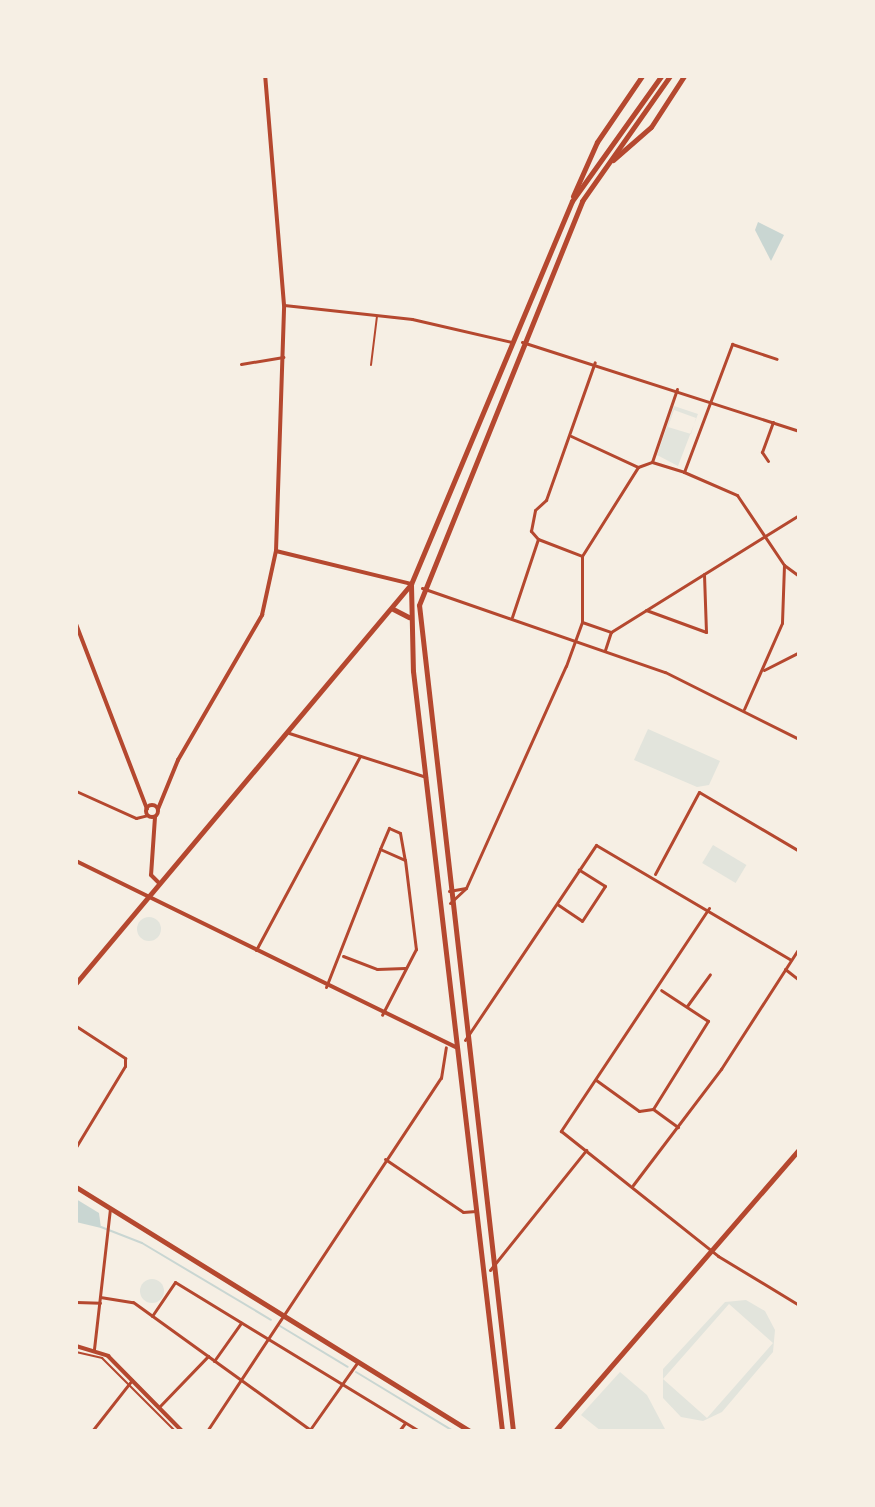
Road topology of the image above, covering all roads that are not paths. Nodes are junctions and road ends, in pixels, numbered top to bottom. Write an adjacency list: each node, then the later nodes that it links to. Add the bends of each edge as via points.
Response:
1 (642, 76): 7 (main road, via 597,142)
2 (661, 76): 7 (main road)
3 (670, 76): 6 (main road)
4 (684, 76): 6 (main road, via 651,127)
5 (267, 78): 8 (street)
6 (609, 163): 11 (main road, via 582,201)
7 (572, 201): 10 (main road)
8 (284, 305): 9 (street); 12 (street)
9 (377, 315): 10 (street); 16 (lane)
10 (512, 342): 11 (main road); 34 (main road)
11 (522, 342): 14 (street); 35 (main road)
12 (283, 357): 15 (street); 29 (street)
13 (777, 359): 18 (street, via 732,344)
14 (595, 362): 17 (street); 21 (street)
15 (241, 364)
16 (371, 365)
17 (677, 389): 18 (street); 23 (street)
18 (708, 400): 19 (street); 25 (street)
19 (773, 422): 20 (street); 22 (street, via 762,452)
20 (799, 431)
21 (571, 436): 24 (street); 28 (street, via 535,510 531,531)
22 (768, 461)
23 (652, 462): 24 (street); 25 (street)
24 (638, 467): 30 (street)
25 (684, 472): 27 (street, via 737,495)
26 (799, 515): 27 (street)
27 (765, 536): 31 (street); 32 (street)
28 (538, 539): 30 (street); 39 (street)
29 (276, 551): 34 (street); 53 (street, via 262,615)
30 (582, 556): 40 (street)
31 (784, 565): 33 (street); 46 (street, via 782,623)
32 (704, 574): 37 (street); 37 (street, via 706,632)
33 (799, 576)
34 (411, 584): 35 (main road); 36 (main road); 38 (main road)
35 (422, 588): 39 (street); 65 (main road, via 417,626)
36 (393, 609): 38 (main road); 48 (main road)
37 (646, 610): 42 (street)
38 (409, 617): 51 (main road)
39 (512, 617): 43 (street)
40 (582, 622): 42 (street); 43 (street)
41 (76, 624): 54 (street)
42 (611, 632): 44 (street)
43 (575, 640): 44 (street); 64 (street)
44 (605, 650): 47 (street)
45 (799, 652): 46 (street)
46 (764, 670): 47 (street)
47 (744, 709): 49 (street)
48 (287, 732): 50 (street); 63 (main road)
49 (799, 739)
50 (360, 756): 51 (street); 72 (street)
51 (426, 777): 69 (main road)
52 (76, 791): 56 (street, via 136,818)
53 (159, 800): 54 (street); 55 (street)
54 (149, 805): 55 (street); 56 (street)
55 (158, 809): 56 (street)
56 (152, 818): 63 (street, via 151,875)
57 (380, 849): 59 (street); 59 (street, via 389,828 400,833); 73 (street, via 341,933)
58 (799, 851): 62 (street, via 699,792)
59 (405, 860): 75 (street, via 416,949)
60 (76, 861): 66 (street)
61 (579, 870): 62 (street, via 596,845); 68 (street); 68 (street, via 605,886 582,921)
62 (655, 874): 70 (street)
63 (159, 883): 66 (main road)
64 (466, 888): 65 (street); 67 (street)
65 (449, 891): 67 (main road)
66 (149, 897): 72 (street); 79 (main road)
67 (450, 903): 69 (main road); 85 (main road)
68 (557, 904): 85 (street)
69 (442, 905): 87 (main road)
70 (709, 908): 74 (street); 81 (street)
71 (799, 948): 74 (street)
72 (255, 951): 80 (street)
73 (343, 956): 75 (street, via 377,969); 80 (street)
74 (791, 960): 76 (street)
75 (406, 968): 83 (street)
76 (785, 969): 78 (street); 90 (street)
77 (710, 974): 82 (street)
78 (799, 980)
79 (76, 983)
80 (326, 987): 83 (street)
81 (661, 989): 82 (street); 88 (street)
82 (687, 1006): 89 (street, via 708,1021)
83 (382, 1015): 86 (street)
84 (76, 1026): 91 (street, via 125,1058)
85 (465, 1040): 87 (main road); 100 (main road)
86 (446, 1047): 87 (street); 94 (street, via 441,1078)
87 (456, 1047): 98 (main road)
88 (596, 1080): 89 (street, via 639,1111); 93 (street, via 561,1131)
89 (653, 1109): 90 (street)
90 (678, 1127): 95 (street)
91 (76, 1147)
92 (799, 1149): 99 (main road)
93 (586, 1150): 95 (street); 100 (street)
94 (385, 1159): 98 (street, via 463,1212); 106 (street)
95 (633, 1185): 99 (street)
96 (76, 1187): 97 (main road)
97 (110, 1208): 102 (street); 106 (main road)
98 (476, 1211): 101 (main road)
99 (711, 1250): 105 (street); 130 (main road)
100 (490, 1270): 101 (main road); 129 (main road)
101 (482, 1272): 128 (main road)
102 (100, 1297): 104 (street); 107 (street, via 129,1299)
103 (76, 1302): 104 (street)
104 (100, 1303): 111 (street)
105 (799, 1305)
106 (283, 1313): 109 (street); 114 (main road)
107 (152, 1316): 108 (street, via 175,1282); 112 (street)
108 (241, 1323): 109 (street); 113 (street)
109 (266, 1338): 115 (street); 117 (street)
110 (76, 1349): 111 (street)
111 (93, 1351): 116 (street)
112 (208, 1356): 113 (street); 118 (street)
113 (214, 1361): 115 (street)
114 (357, 1363): 117 (street); 127 (main road)
115 (240, 1379): 120 (street); 124 (street)
116 (130, 1382): 118 (street); 121 (street); 122 (lane)
117 (343, 1385): 119 (street); 120 (street)
118 (159, 1407): 123 (street)
119 (405, 1423): 125 (street); 126 (street)
120 (310, 1430)
121 (92, 1431)
122 (175, 1431)
123 (182, 1431)
124 (207, 1431)
125 (399, 1431)
126 (419, 1431)
127 (469, 1431)
128 (502, 1431)
129 (513, 1431)
130 (555, 1431)

